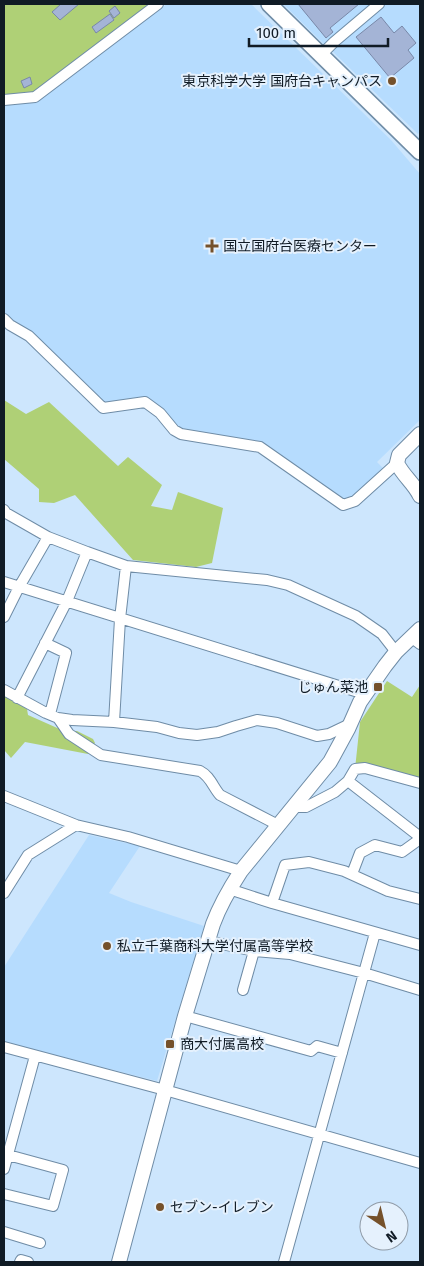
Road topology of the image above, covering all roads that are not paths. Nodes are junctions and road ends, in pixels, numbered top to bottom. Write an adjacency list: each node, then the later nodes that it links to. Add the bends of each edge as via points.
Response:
1 (158, 4): 5 (street, via 35,97)
2 (269, 4): 4 (main road)
3 (379, 4): 4 (street)
4 (321, 55): 6 (main road)
5 (4, 100)
6 (420, 152)
7 (4, 319): 9 (street, via 29,336 103,408 145,402 181,434 260,447 342,505 355,501)
8 (420, 434): 9 (street, via 399,455)
9 (397, 463): 10 (street)
10 (420, 496)
11 (5, 513): 12 (street)
12 (48, 537): 13 (street); 16 (street)
13 (87, 552): 14 (street); 17 (street)
14 (126, 566): 19 (street); 22 (street, via 267,580 288,585 356,616 382,634)
15 (4, 582): 16 (street)
16 (19, 587): 17 (street); 18 (street)
17 (67, 601): 19 (street); 21 (street)
18 (4, 617)
19 (120, 618): 24 (street); 27 (street)
20 (417, 637): 22 (street)
21 (45, 643): 25 (street); 26 (street, via 66,653)
22 (396, 652): 28 (street, via 364,694)
23 (4, 690): 25 (street)
24 (355, 691)
25 (17, 698): 26 (street)
26 (54, 716): 27 (street); 34 (street, via 69,734 101,755 200,771 206,774 220,795)
27 (114, 722): 28 (street, via 198,735 257,720 317,736)
28 (350, 724): 32 (street, via 330,762)
29 (348, 781): 30 (street, via 355,769 365,768); 32 (street, via 335,792 306,807); 35 (street)
30 (420, 783)
31 (4, 796): 33 (street)
32 (294, 807): 34 (street)
33 (76, 825): 36 (street, via 128,836); 39 (street, via 28,854)
34 (278, 826): 36 (street)
35 (420, 838): 37 (street, via 402,852 375,845 360,853)
36 (242, 871): 38 (street)
37 (352, 874): 40 (street, via 388,891); 41 (street, via 309,862 285,865)
38 (230, 889): 41 (street); 43 (street, via 217,913)
39 (4, 893)
40 (420, 899)
41 (272, 903): 42 (street)
42 (375, 933): 44 (street); 46 (street)
43 (208, 941): 45 (street); 49 (street)
44 (420, 945)
45 (254, 951): 46 (street, via 290,954); 47 (street)
46 (364, 973): 48 (street); 51 (street)
47 (243, 990)
48 (420, 990)
49 (185, 1016): 51 (street, via 311,1051 317,1046); 53 (street)
50 (4, 1048): 52 (street)
51 (342, 1053): 54 (street)
52 (35, 1056): 53 (street); 55 (street)
53 (165, 1090): 54 (street); 63 (street)
54 (319, 1134): 56 (street); 64 (street)
55 (8, 1155): 57 (street); 58 (street, via 63,1170 53,1206)
56 (420, 1163)
57 (4, 1169)
58 (4, 1194)
59 (4, 1232): 60 (street)
60 (40, 1243)
61 (20, 1262): 62 (street)
62 (28, 1262)
63 (119, 1262)
64 (284, 1262)

